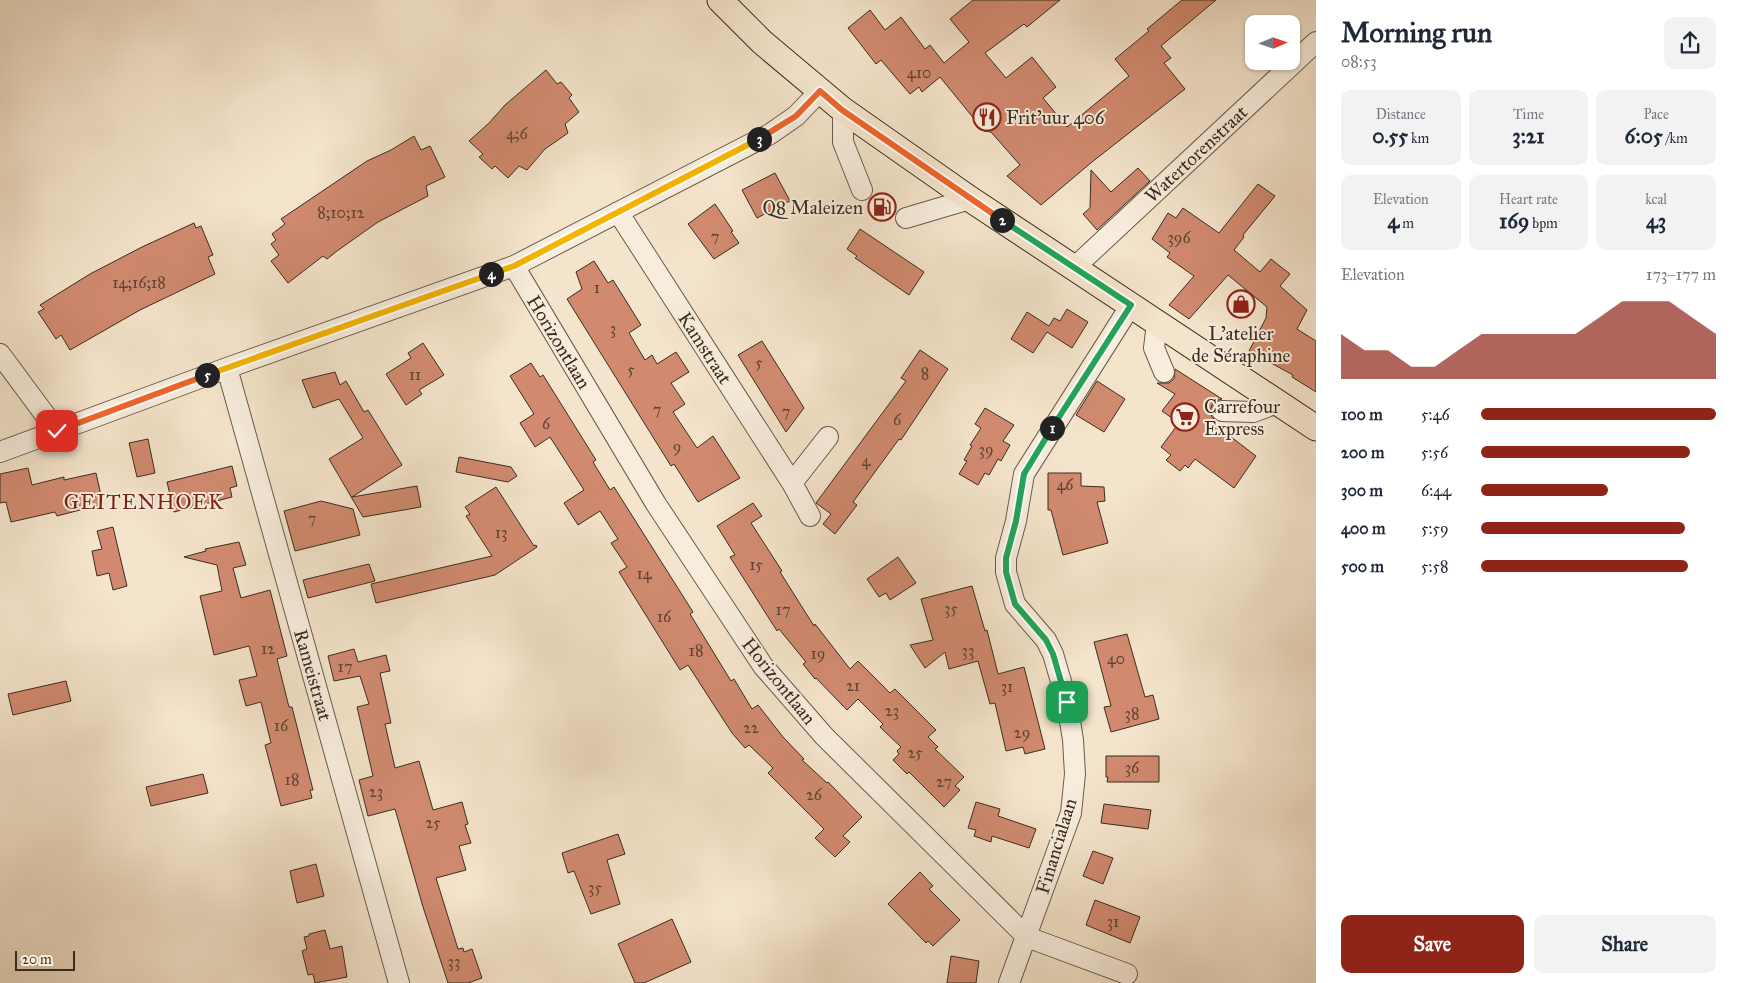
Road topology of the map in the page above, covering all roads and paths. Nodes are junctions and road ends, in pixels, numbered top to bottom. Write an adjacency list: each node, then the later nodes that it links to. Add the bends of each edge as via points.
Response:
1 (720, 0): 3 (main road, via 762,42)
2 (1316, 42): 10 (street, Watertorenstraat)
3 (820, 91): 4 (main road); 7 (street, via 796,116 770,134)
4 (842, 110): 5 (street, via 843,142); 6 (main road)
5 (862, 190)
6 (970, 199): 8 (street); 10 (main road)
7 (618, 212): 9 (street); 22 (street, Kamstraat)
8 (906, 218)
9 (514, 266): 14 (street); 24 (street, Horizontlaan, via 656,504 762,666 824,736)
10 (1075, 267): 11 (main road)
11 (1131, 305): 12 (main road); 24 (street, Financialaan, via 1024,474 1006,558 1006,572 1015,604 1046,640 1053,654 1067,702 1075,774 1071,813)
12 (1157, 323): 15 (street, via 1154,348); 16 (main road)
13 (0, 354): 19 (street)
14 (227, 368): 19 (street); 26 (street, Rameistraat)
15 (1164, 372)
16 (1280, 402): 17 (street, via 1252,412); 18 (main road)
17 (1222, 411)
18 (1316, 428)
19 (57, 431): 21 (street)
20 (828, 437): 22 (street)
21 (0, 452)
22 (792, 484): 23 (street, Kamstraat)
23 (810, 516)
24 (1027, 937): 25 (street, Horizontlaan); 27 (street, Financialaan)
25 (1127, 974)
26 (398, 983)
27 (1009, 983)

